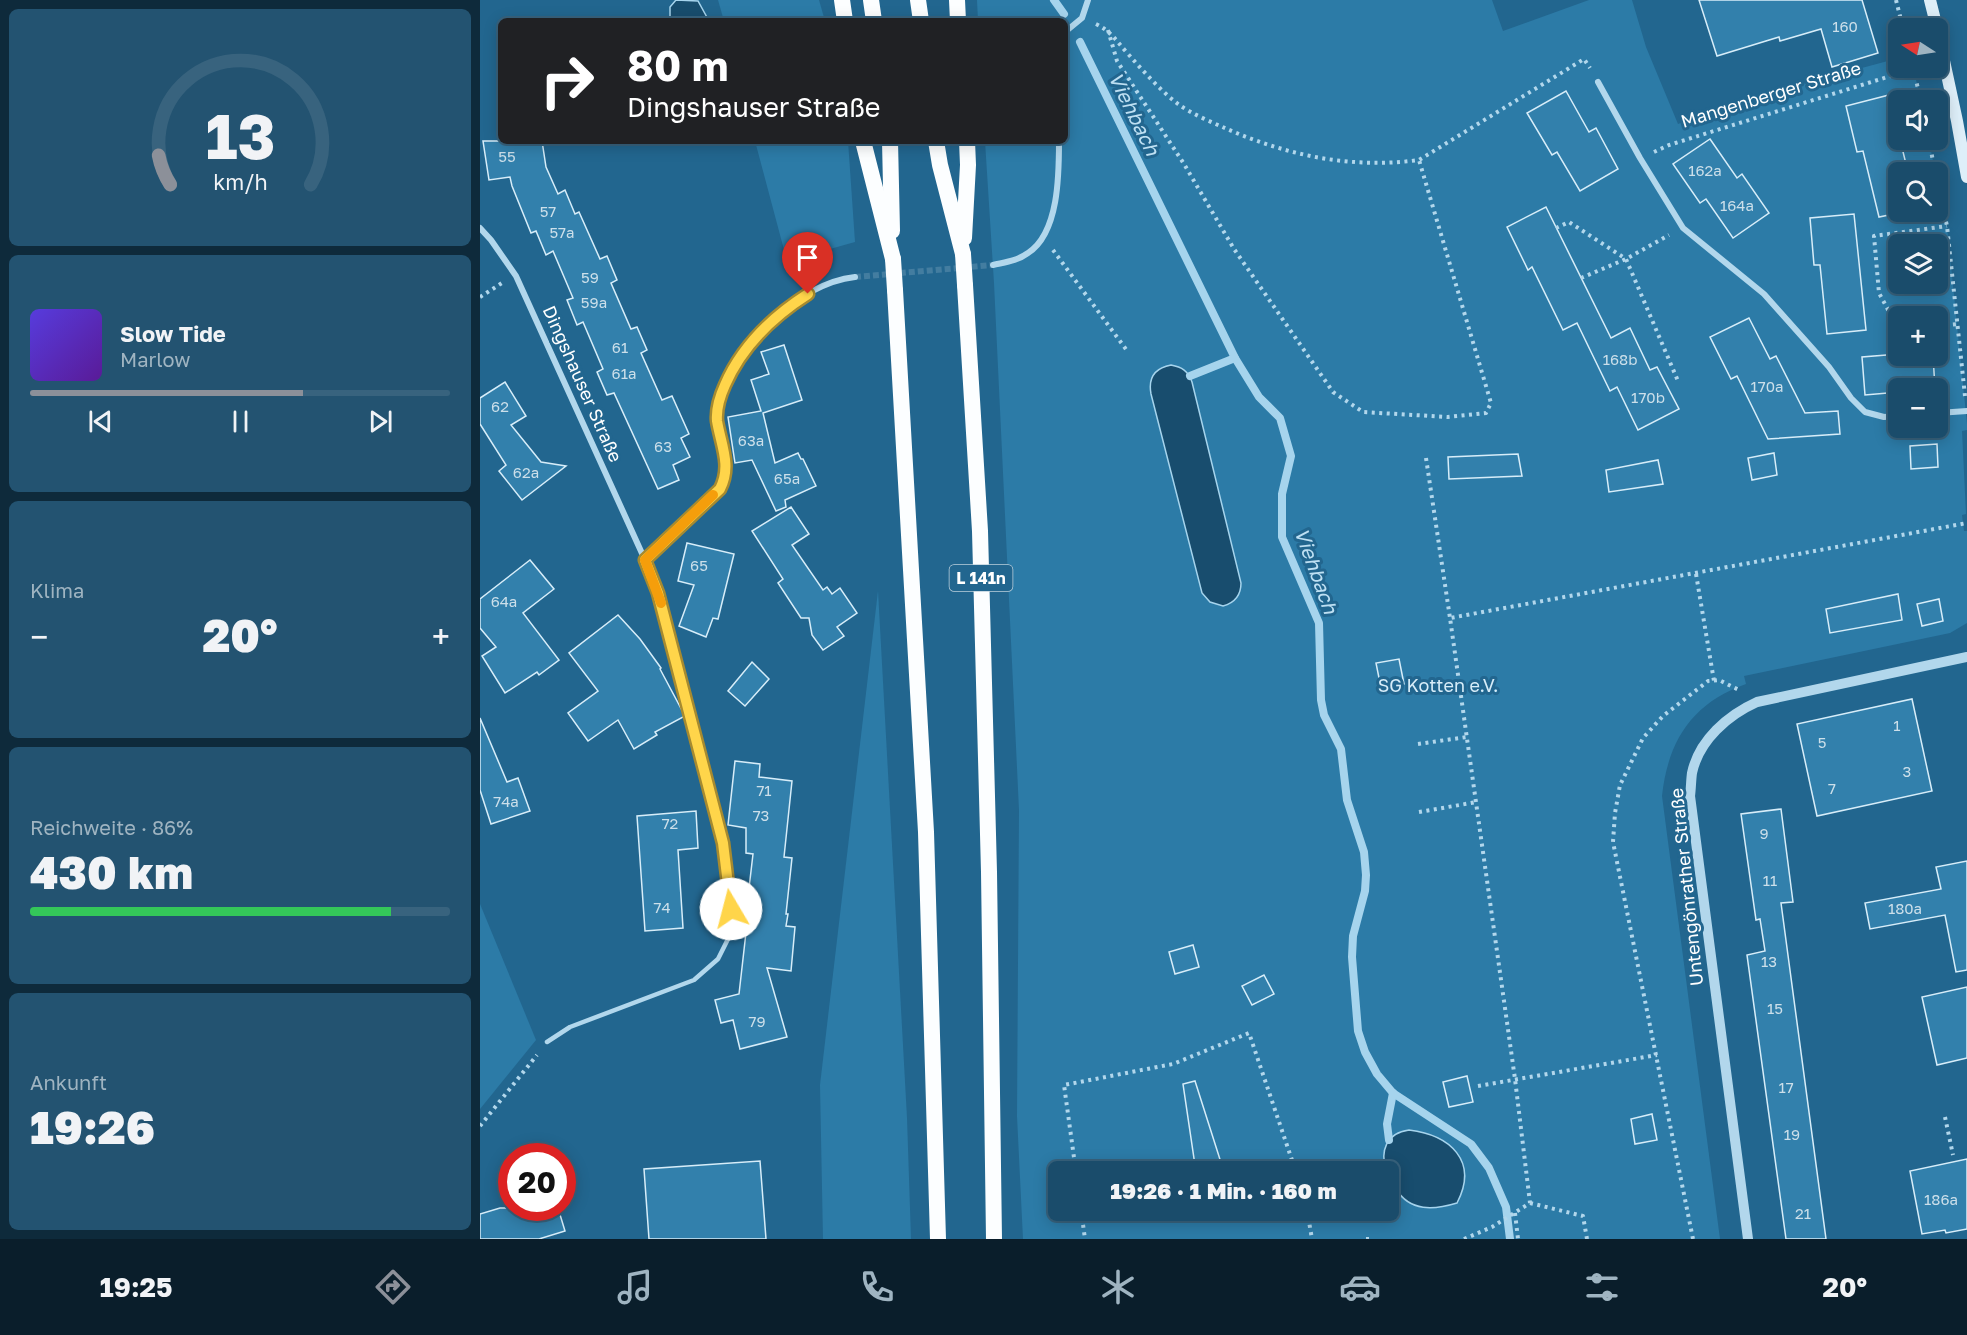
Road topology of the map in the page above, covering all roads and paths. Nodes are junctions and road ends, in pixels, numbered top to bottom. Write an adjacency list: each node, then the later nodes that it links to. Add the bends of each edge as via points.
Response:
1 (842, 0): 8 (highway)
2 (871, 0): 9 (highway)
3 (918, 0): 10 (highway)
4 (957, 0): 11 (highway)
5 (1088, 0): 12 (street)
6 (1896, 0): 13 (path)
7 (1930, 0): 14 (main road)
8 (845, 18)
9 (874, 18)
10 (921, 18)
11 (958, 18)
12 (1082, 18): 15 (street); 16 (path)
13 (1901, 18)
14 (1934, 18)
15 (1068, 30)
16 (1108, 30): 26 (path, via 1179,104 1257,142 1331,161 1392,164); 26 (path, via 1117,61 1234,249 1333,392 1363,412 1448,417 1486,413 1491,403)
17 (1888, 76): 25 (path, Mangenberger Straße, via 1669,145)
18 (1948, 78): 27 (main road)
19 (1598, 82): 25 (street); 26 (path, via 1584,59)
20 (864, 144): 35 (highway)
21 (890, 144): 35 (highway)
22 (936, 144): 34 (highway, L 141n)
23 (966, 144): 34 (highway)
24 (1059, 144): 33 (street, via 1054,202)
25 (1640, 158): 32 (street)
26 (1419, 159)
27 (1967, 177)
28 (1946, 222): 29 (path)
29 (1947, 226): 42 (path, via 1874,236 1879,293); 43 (path)
30 (480, 228): 38 (street, Dingshauser Straße)
31 (1556, 228): 36 (path, via 1569,222)
32 (1683, 228): 36 (path); 50 (street, via 1764,294 1865,412)
33 (1041, 241): 37 (street, via 1022,257); 45 (path, via 1052,248)
34 (963, 254): 77 (highway, L 141n, bridge, via 980,531)
35 (893, 259): 76 (highway, bridge, via 926,832)
36 (1626, 259): 40 (path); 47 (path)
37 (993, 265)
38 (516, 276): 41 (path); 53 (street, Dingshauser Straße)
39 (855, 277): 53 (street, via 824,284 792,304 741,354 717,410 725,479 720,489)
40 (1581, 278)
41 (480, 297)
42 (1888, 310)
43 (1958, 324): 44 (path); 46 (path)
44 (1948, 325)
45 (1128, 352)
46 (1965, 372): 48 (path)
47 (1678, 381)
48 (1966, 412): 49 (street)
49 (1948, 413)
50 (1888, 417)
51 (1425, 458): 55 (path)
52 (1967, 523): 54 (path)
53 (645, 560): 63 (lane, Dingshauser Straße, via 658,593 723,843 731,909 728,939 718,959 694,980 570,1027)
54 (1696, 574): 55 (path); 57 (path)
55 (1450, 618): 59 (path)
56 (1967, 657): 58 (street, Untengönrather Straße)
57 (1714, 681): 58 (path, via 1728,683); 64 (path, via 1708,681 1683,699 1643,738 1620,785 1615,813 1613,842)
58 (1757, 702): 84 (street, Untengönrather Straße, via 1727,719 1700,752 1692,772 1690,796)
59 (1467, 737): 60 (path); 61 (path)
60 (1418, 744)
61 (1477, 802): 62 (path); 65 (path)
62 (1419, 812)
63 (547, 1042): 68 (path)
64 (1657, 1055): 65 (path); 83 (path)
65 (1515, 1079): 66 (path); 72 (path)
66 (1478, 1086)
67 (1945, 1117): 69 (path)
68 (480, 1126)
69 (1953, 1155)
70 (1074, 1161): 71 (path, via 1064,1085 1173,1064 1249,1033)
71 (1292, 1161)
72 (1530, 1203): 73 (path); 82 (path, via 1583,1216)
73 (1515, 1213): 80 (path); 81 (path)
74 (1083, 1221): 78 (path)
75 (1309, 1221): 79 (path)
76 (938, 1239)
77 (994, 1239)
78 (1085, 1239)
79 (1312, 1239)
80 (1464, 1239)
81 (1518, 1239)
82 (1587, 1239)
83 (1692, 1239)
84 (1748, 1239)

